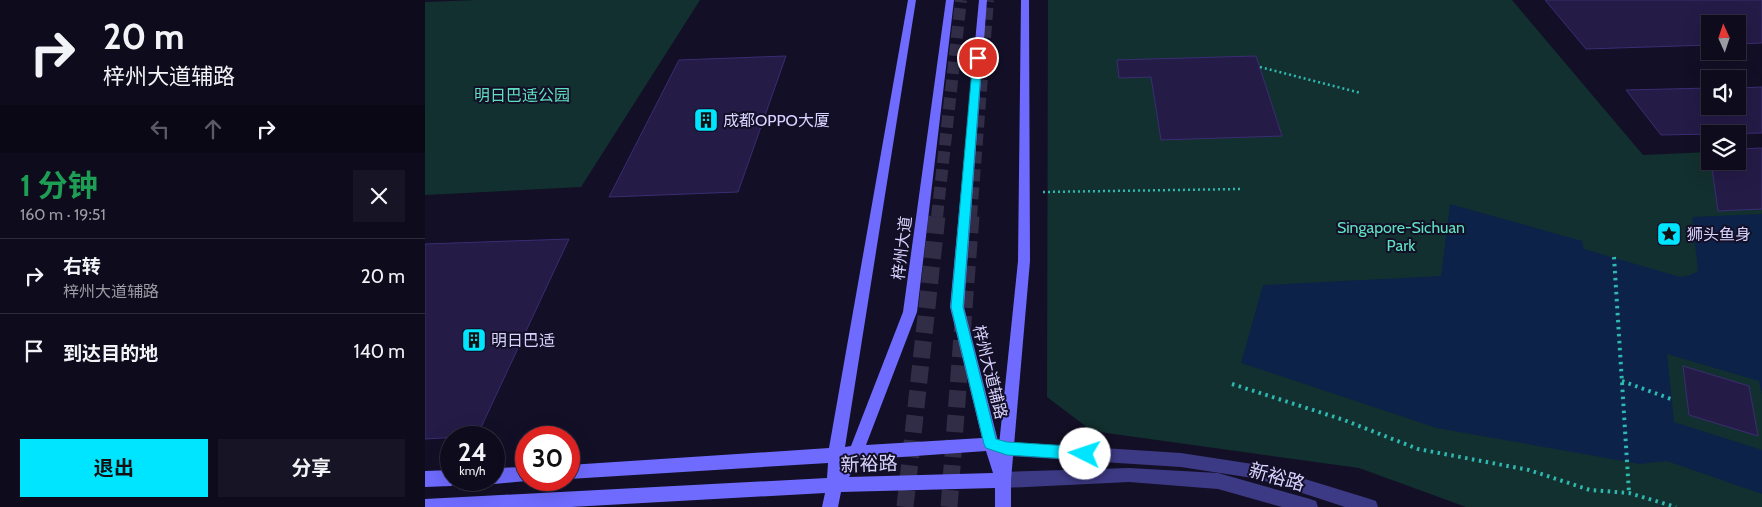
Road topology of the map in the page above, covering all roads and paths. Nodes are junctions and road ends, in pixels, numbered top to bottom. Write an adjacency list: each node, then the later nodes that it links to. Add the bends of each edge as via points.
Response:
1 (912, 0): 16 (street)
2 (950, 0): 15 (street, 梓州大道, via 911,312)
3 (983, 0): 13 (street, 梓州大道辅路, via 957,307)
4 (1025, 0): 8 (street, 梓州大道辅路)
5 (1260, 67): 6 (path)
6 (1361, 94)
7 (1241, 189): 8 (path)
8 (1024, 192): 14 (street, 梓州大道辅路, via 1024,260)
9 (1614, 258): 10 (path)
10 (1622, 382): 12 (path); 22 (path)
11 (1232, 384): 22 (path, via 1418,448 1529,470 1590,490)
12 (1671, 399)
13 (991, 444): 14 (street, 新裕路); 15 (street, 新裕路); 20 (street, 梓州大道辅路)
14 (1007, 449): 20 (street, 梓州大道辅路); 27 (street, 新裕路, via 1181,460 1259,472)
15 (856, 452): 16 (street, 新裕路); 21 (street, 梓州大道)
16 (837, 453): 17 (street, 新裕路, via 691,466); 21 (street)
17 (580, 471)
18 (440, 478): 19 (street)
19 (425, 479)
20 (1003, 480): 21 (street, 新裕路); 25 (street); 26 (street, 新裕路, via 1129,474 1218,481)
21 (835, 485): 23 (street, 新裕路); 24 (street)
22 (1629, 493): 28 (path)
23 (425, 507)
24 (830, 507)
25 (1003, 507)
26 (1311, 507)
27 (1370, 507)
28 (1676, 507)

